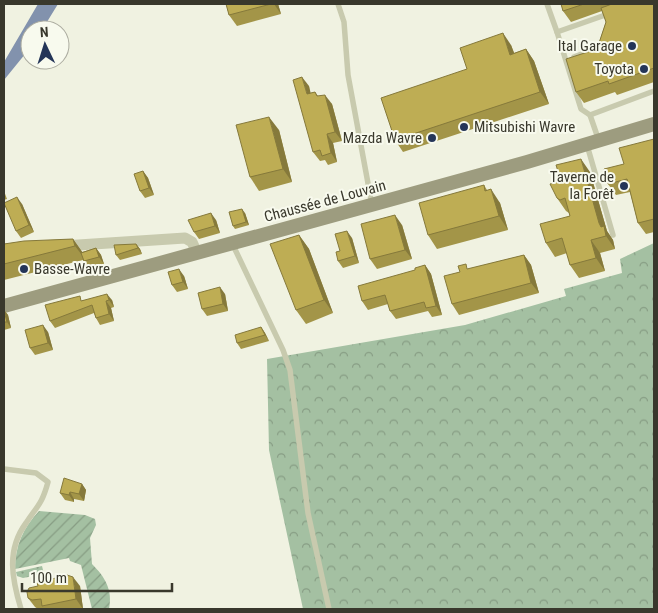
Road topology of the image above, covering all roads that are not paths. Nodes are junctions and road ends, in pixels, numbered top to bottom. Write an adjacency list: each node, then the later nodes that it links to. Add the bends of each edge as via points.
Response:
1 (338, 4): 11 (lane, via 344,22 348,75)
2 (547, 4): 4 (lane)
3 (619, 10): 4 (lane)
4 (557, 32): 6 (lane)
5 (602, 46): 6 (lane)
6 (565, 60): 8 (lane, via 580,109)
7 (654, 91): 8 (lane)
8 (590, 115): 10 (lane)
9 (654, 124): 10 (main road, Chaussée de Louvain)
10 (593, 144): 11 (main road, Chaussée de Louvain); 12 (lane)
11 (372, 205): 13 (main road, Chaussée de Louvain)
12 (613, 235)
13 (232, 243): 15 (main road, Chaussée de Louvain); 19 (lane, via 290,370 308,513)
14 (52, 246): 15 (street, via 185,238 192,242)
15 (197, 253): 16 (main road, Chaussée de Louvain)
16 (4, 306)
17 (4, 470): 18 (lane, via 36,472 48,482 43,502 24,524 13,548 11,566)
18 (21, 609)
19 (329, 609)

